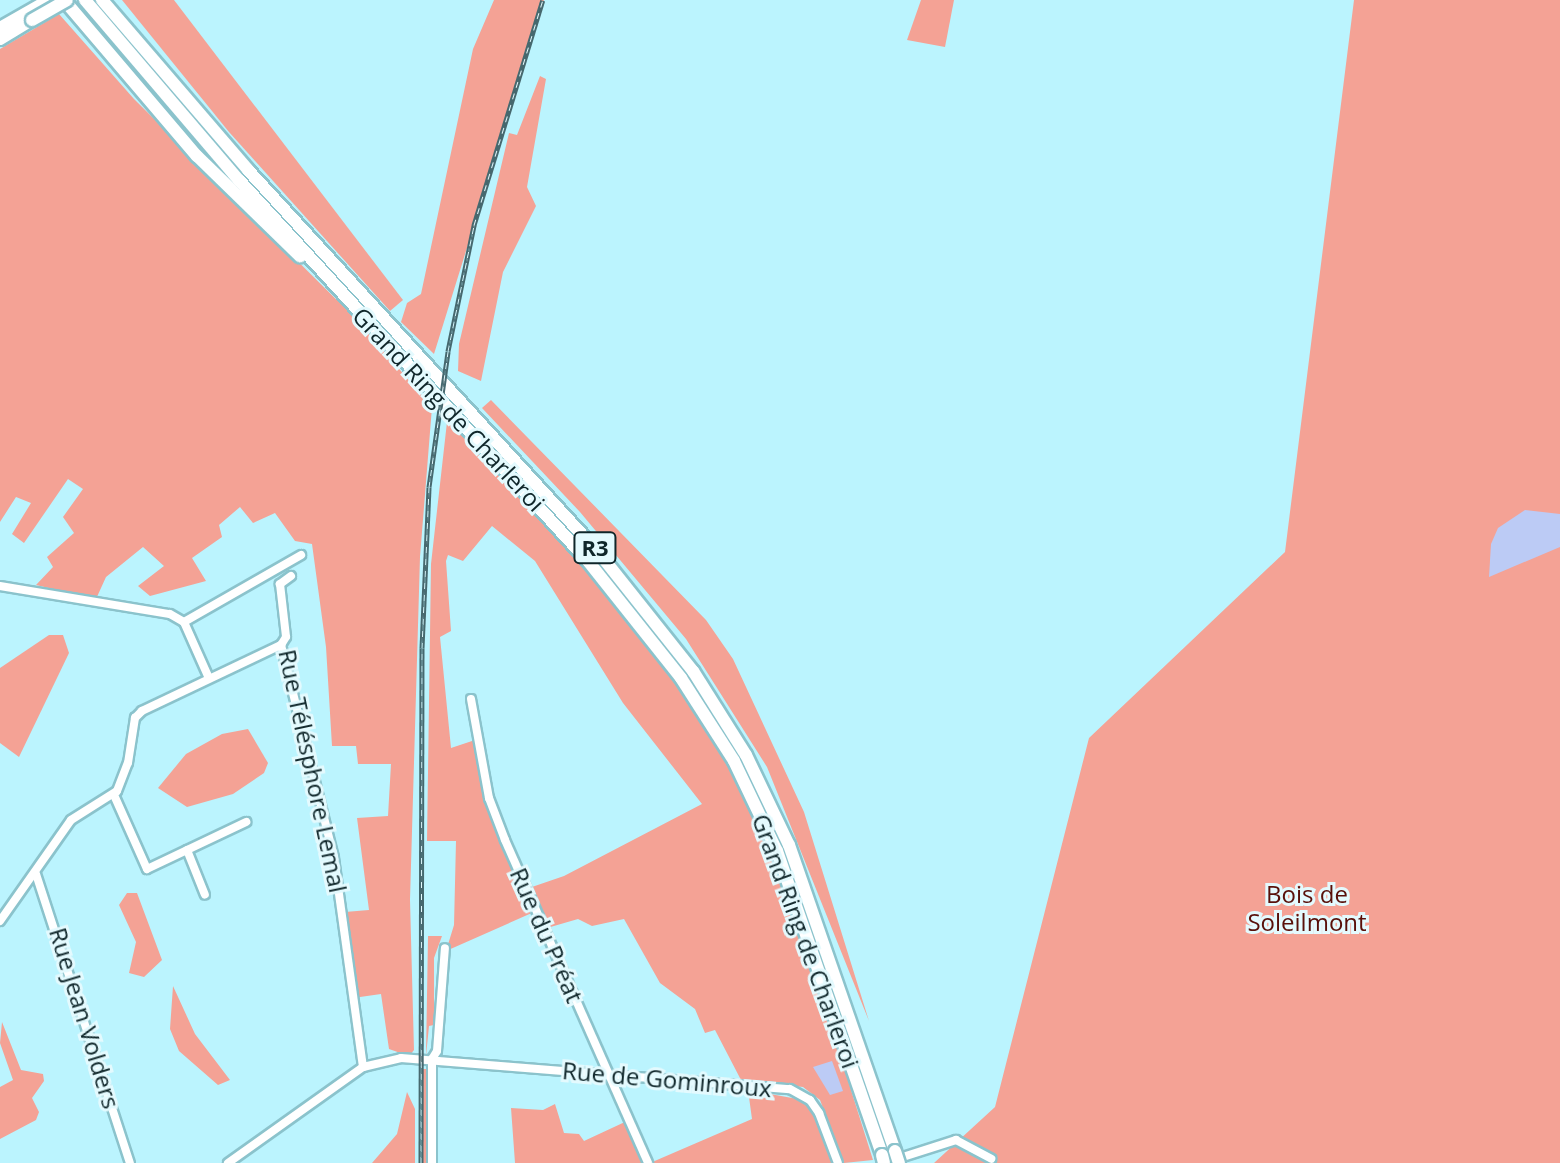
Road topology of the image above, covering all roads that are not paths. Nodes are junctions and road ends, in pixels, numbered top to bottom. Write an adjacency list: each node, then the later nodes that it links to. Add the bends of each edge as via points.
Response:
1 (49, 0): 5 (highway)
2 (66, 0): 5 (highway, bridge); 8 (highway, via 197,156 297,255)
3 (85, 0): 8 (highway, Grand Ring de Charleroi / R3)
4 (102, 0): 26 (highway, Grand Ring de Charleroi / R3, via 258,181 599,553 693,671 746,755 789,845)
5 (30, 16): 6 (highway); 7 (highway)
6 (0, 28)
7 (0, 39)
8 (317, 265): 26 (highway, Grand Ring de Charleroi / R3, via 588,561 652,638 709,721 777,851)
9 (301, 555): 12 (street)
10 (291, 576): 13 (street, Rue Télésphore Lemal, via 280,584 286,637)
11 (0, 586): 12 (street, via 170,614)
12 (184, 622): 14 (street)
13 (281, 645): 14 (street); 24 (street, Rue Télésphore Lemal, via 334,858)
14 (208, 676): 16 (street, via 135,718 128,763)
15 (471, 699): 25 (street, Rue du Préat, via 489,798)
16 (114, 795): 18 (street, via 147,869); 19 (street, via 71,820)
17 (246, 822): 18 (street)
18 (187, 850): 20 (street)
19 (36, 874): 21 (street); 28 (street, Rue Jean Volders)
20 (205, 895)
21 (0, 921)
22 (445, 948): 23 (street, via 437,1051)
23 (432, 1059): 24 (street, Rue de Gominroux, via 384,1059); 25 (street, Rue de Gominroux); 30 (street)
24 (363, 1067): 29 (street)
25 (609, 1076): 31 (street, Rue du Préat); 32 (street, Rue de Gominroux, via 790,1089 814,1104)
26 (889, 1159): 27 (street, via 956,1140)
27 (991, 1159)
28 (130, 1163)
29 (228, 1163)
30 (432, 1163)
31 (648, 1163)
32 (838, 1163)

